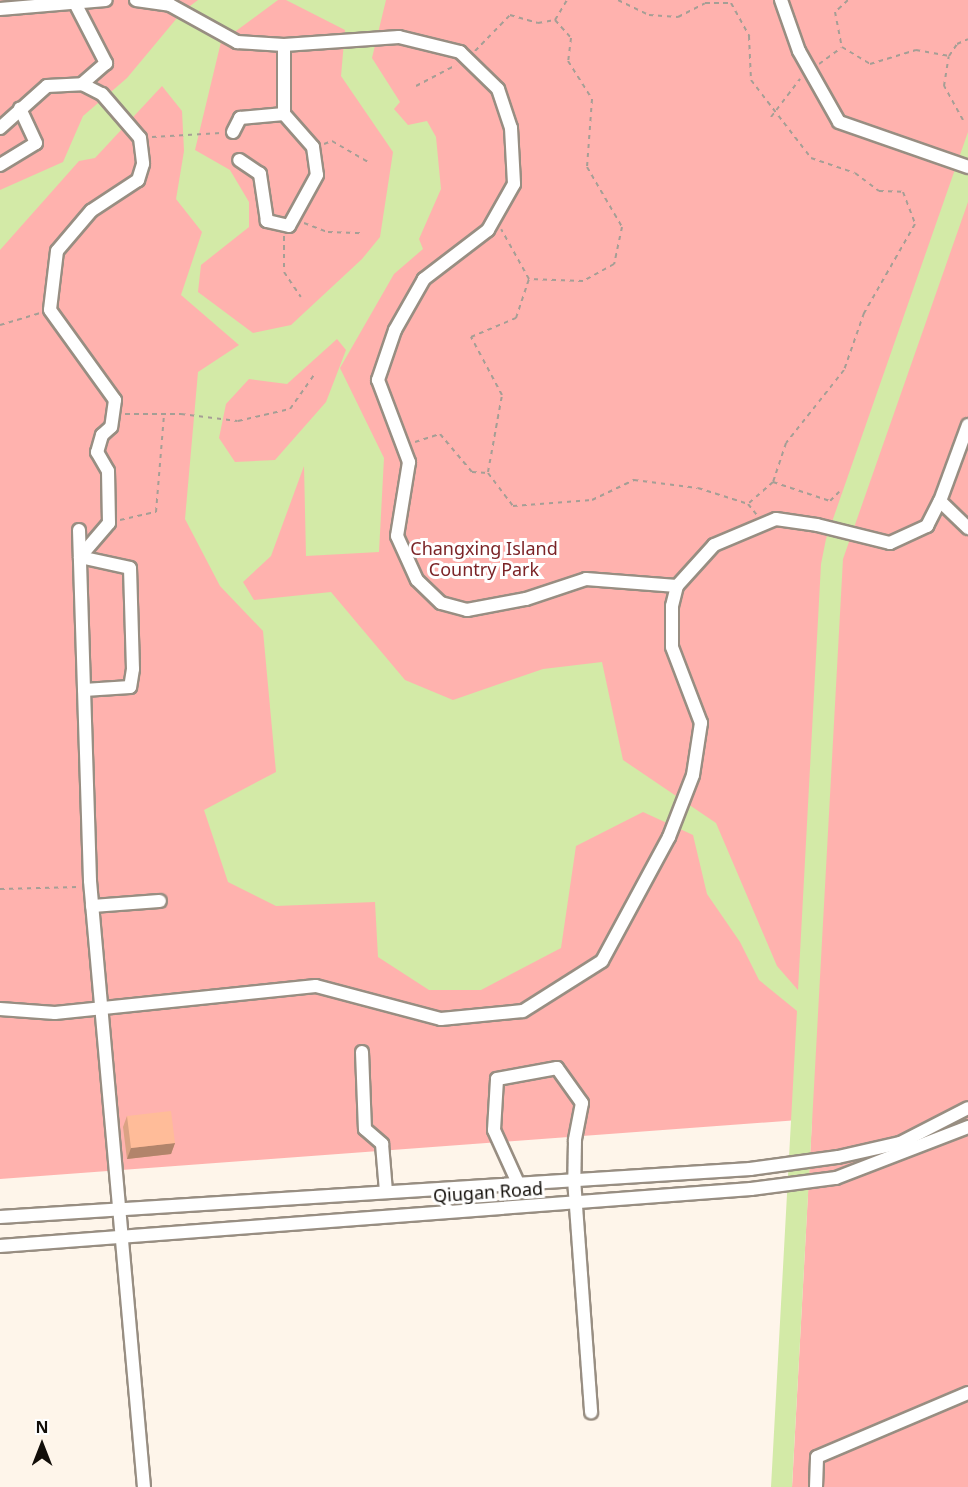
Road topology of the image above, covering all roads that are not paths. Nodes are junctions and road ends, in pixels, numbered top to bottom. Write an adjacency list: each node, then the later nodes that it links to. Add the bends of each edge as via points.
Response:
1 (106, 0): 4 (street)
2 (136, 0): 6 (street, via 170,5 237,42)
3 (781, 0): 14 (street, via 799,51 839,122)
4 (75, 3): 5 (street); 7 (street, via 106,63)
5 (0, 9)
6 (284, 45): 9 (street); 20 (street, via 399,37 460,52 498,89 511,128 514,184 488,230 424,279 394,330 378,380 409,462 397,536 417,580 441,603 467,610 526,599 586,579)
7 (82, 84): 8 (street, via 47,87); 19 (street, via 102,94 140,138 143,164 138,180 91,211 57,251 50,310 115,400 111,427 102,435 97,452 108,471 109,523)
8 (20, 109): 10 (street); 13 (street, via 36,144)
9 (284, 114): 11 (street, via 240,118); 12 (street, via 313,147 317,175 288,222 267,221 260,174)
10 (0, 128)
11 (233, 132)
12 (239, 160)
13 (0, 165)
14 (968, 166)
15 (968, 424): 16 (street)
16 (940, 501): 17 (street); 20 (street, via 927,525 890,543 776,519 714,545)
17 (968, 528)
18 (80, 530): 19 (street)
19 (80, 557): 21 (street); 21 (street, via 130,568 130,687)
20 (677, 586): 25 (street, via 672,606 672,647 701,723 693,775 669,837 602,961 523,1011 441,1019 316,986)
21 (84, 690): 23 (street)
22 (160, 901): 23 (street)
23 (92, 906): 25 (street)
24 (0, 1009): 25 (street, via 55,1013)
25 (101, 1010): 33 (street)
26 (362, 1052): 31 (street, via 365,1129 382,1144)
27 (968, 1108): 29 (street, Qiugan Road, via 900,1143 838,1157 750,1169)
28 (968, 1127): 32 (street, Qiugan Road, via 836,1178)
29 (574, 1179): 30 (street, Qiugan Road); 30 (street, via 575,1140 582,1103 557,1068 497,1078 494,1130); 32 (street)
30 (518, 1183): 31 (street, Qiugan Road)
31 (386, 1192): 33 (street, Qiugan Road)
32 (575, 1203): 35 (street, Qiugan Road); 38 (street)
33 (120, 1208): 34 (street, Qiugan Road); 35 (street)
34 (0, 1217)
35 (123, 1238): 36 (street, Qiugan Road); 39 (street)
36 (0, 1246)
37 (968, 1393): 40 (street, via 817,1457)
38 (591, 1412)
39 (144, 1487)
40 (816, 1487)

